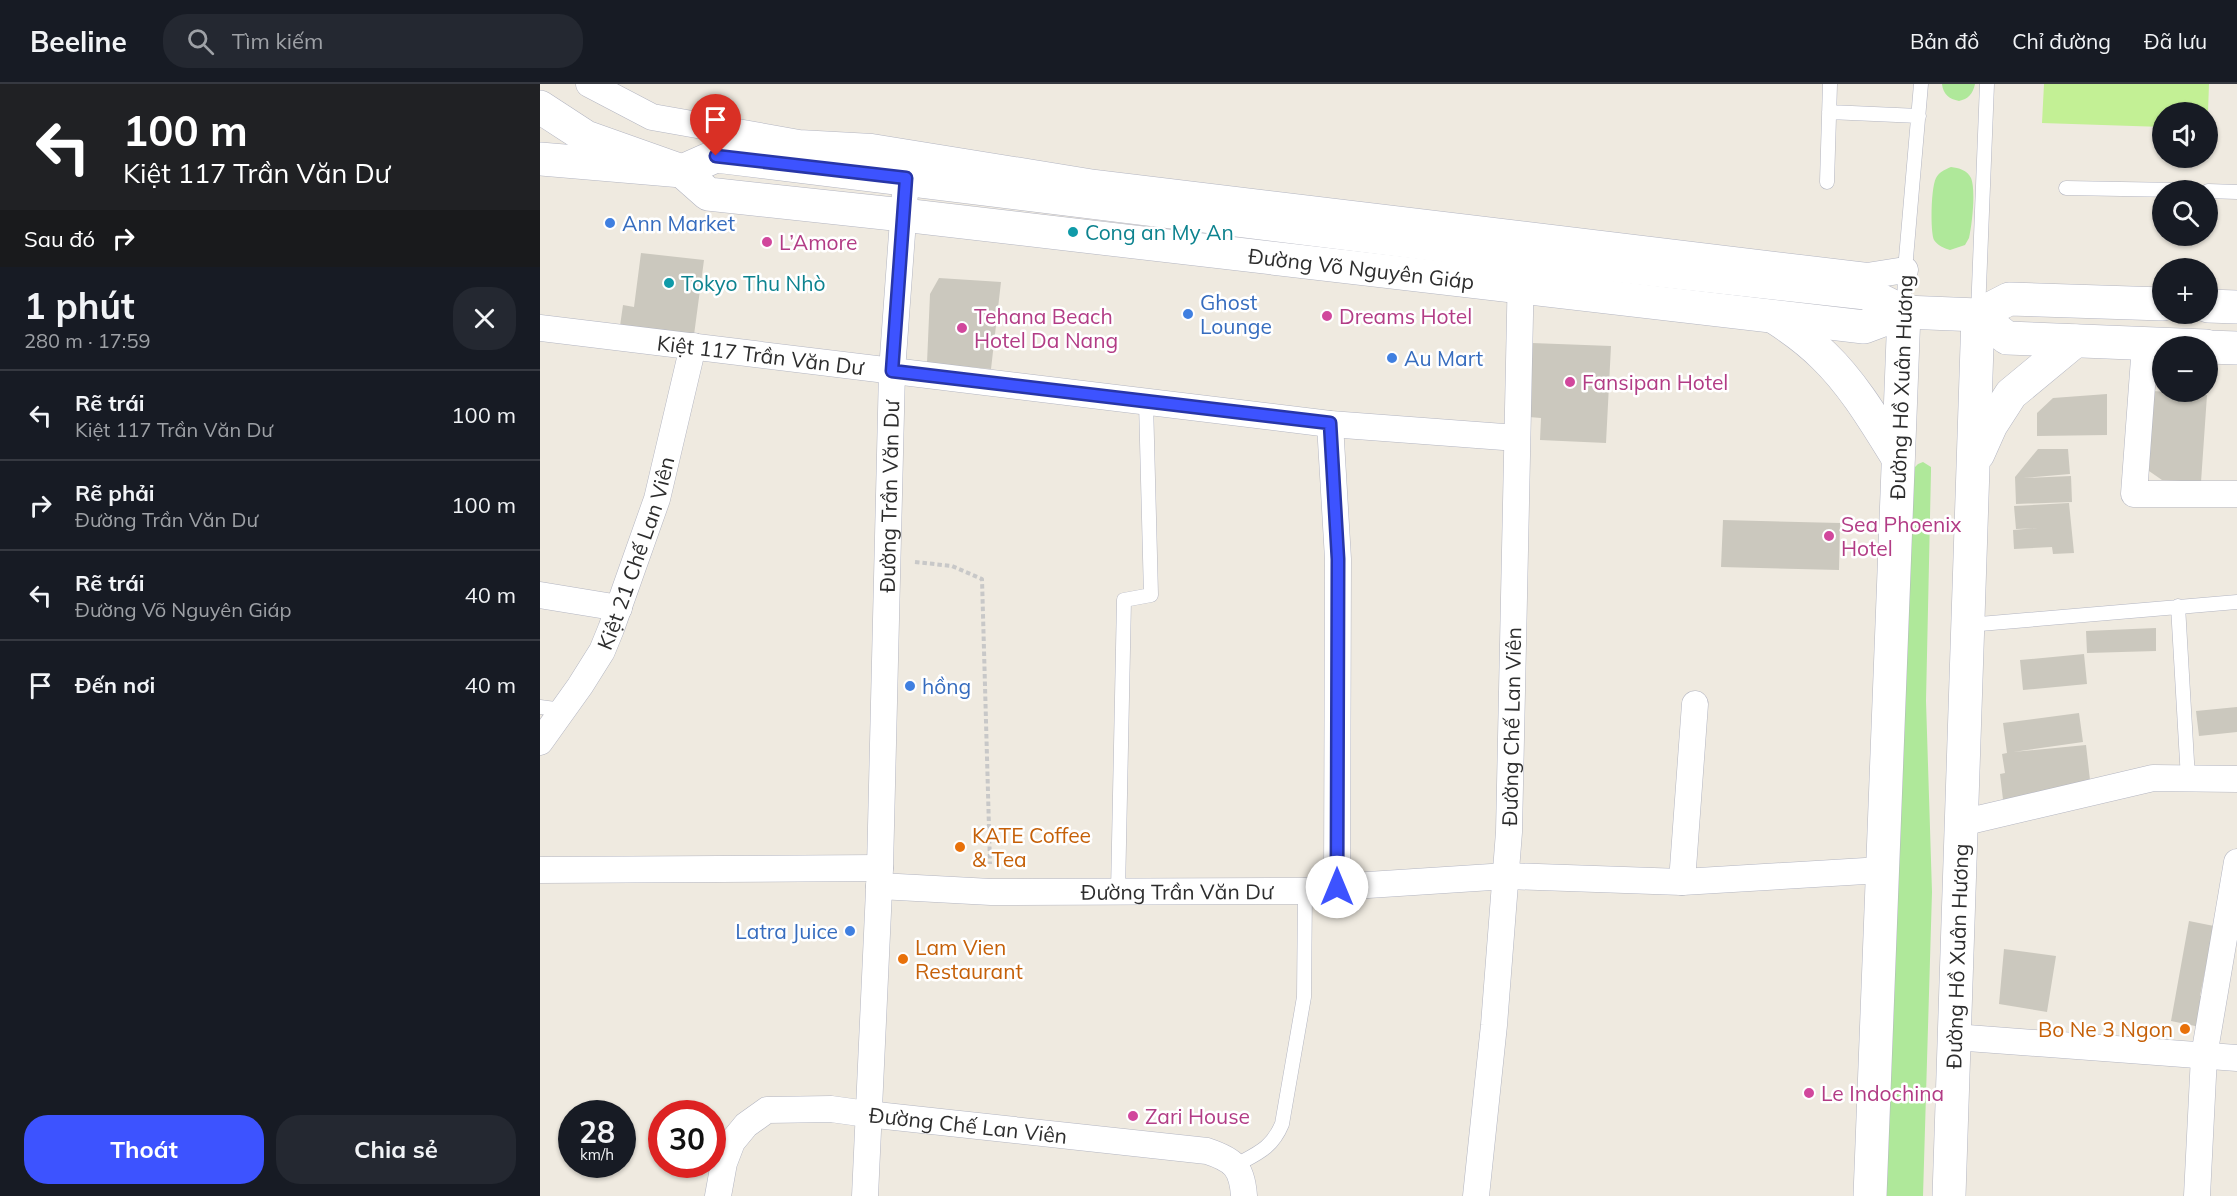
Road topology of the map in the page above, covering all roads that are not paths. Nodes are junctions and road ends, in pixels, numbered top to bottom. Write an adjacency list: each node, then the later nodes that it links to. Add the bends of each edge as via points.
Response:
1 (589, 84): 18 (street, via 652,117 798,143 872,147 1095,183 1868,276)
2 (1830, 84): 6 (lane)
3 (1921, 84): 7 (lane, Đường Hồ Xuân Hương)
4 (1987, 84): 24 (lane, Đường Hồ Xuân Hương)
5 (540, 107): 9 (main road, Đường Võ Nguyên Giáp, via 586,137)
6 (1829, 112): 7 (lane); 11 (lane)
7 (1919, 116): 18 (lane, Đường Hồ Xuân Hương)
8 (540, 159): 9 (main road)
9 (682, 171): 10 (main road, Đường Võ Nguyên Giáp, via 716,156); 16 (main road, Đường Võ Nguyên Giáp, via 708,194)
10 (906, 178): 16 (street, Đường Trần Văn Dư); 17 (main road, Đường Võ Nguyên Giáp)
11 (1827, 182)
12 (2066, 188): 13 (lane)
13 (2152, 190)
14 (2218, 191): 15 (lane)
15 (2237, 192)
16 (903, 215): 19 (main road, Đường Võ Nguyên Giáp); 33 (street, Đường Trần Văn Dư)
17 (1521, 255): 19 (street, Đường Chế Lan Viên); 23 (main road, Đường Võ Nguyên Giáp, via 1866,293)
18 (1905, 270): 23 (lane, Đường Hồ Xuân Hương)
19 (1521, 289): 25 (main road, Đường Võ Nguyên Giáp); 36 (street, Đường Chế Lan Viên)
20 (2152, 304): 24 (main road, via 2009,298)
21 (2218, 306): 22 (main road)
22 (2237, 307)
23 (1904, 312): 24 (main road, Đường Võ Nguyên Giáp); 25 (main road, Đường Võ Nguyên Giáp, via 1864,327); 37 (main road, Đường Hồ Xuân Hương)
24 (1978, 315): 27 (main road, via 2007,338); 38 (main road, Đường Hồ Xuân Hương)
25 (1776, 318): 37 (main road, via 1826,358 1871,415)
26 (540, 328): 30 (street, Kiệt 117 Trần Văn Dư)
27 (2075, 341): 28 (main road); 38 (main road, via 2011,394 1991,425)
28 (2145, 345): 29 (main road); 39 (street, via 2134,494)
29 (2152, 345)
30 (693, 346): 33 (street, Kiệt 117 Trần Văn Dư); 43 (street, Kiệt 21 Chế Lan Viên, via 657,499)
31 (2218, 347): 32 (main road)
32 (2237, 348)
33 (892, 371): 34 (street, Kiệt 117 Trần Văn Dư); 55 (street, Đường Trần Văn Dư)
34 (1146, 402): 35 (street, Kiệt 117 Trần Văn Dư); 59 (lane, via 1150,595 1124,600)
35 (1330, 423): 36 (street, Kiệt 117 Trần Văn Dư); 57 (street, via 1338,559)
36 (1517, 438): 54 (street, Đường Chế Lan Viên)
37 (1898, 458): 53 (main road, Đường Hồ Xuân Hương)
38 (1973, 467): 44 (main road, Đường Hồ Xuân Hương)
39 (2237, 494)
40 (540, 595): 43 (street)
41 (2237, 602): 42 (lane)
42 (2178, 606): 44 (lane); 48 (lane)
43 (619, 608): 46 (street, Kiệt 21 Chế Lan Viên, via 602,651)
44 (1968, 625): 50 (main road, Đường Hồ Xuân Hương)
45 (1695, 704): 56 (street)
46 (551, 708): 47 (street, Kiệt 21 Chế Lan Viên)
47 (540, 742)
48 (2188, 779): 49 (street, Đường Hồ Xuân Hương); 50 (street, Đường Hồ Xuân Hương, via 2153,778)
49 (2237, 779)
50 (1961, 823): 60 (main road, Đường Hồ Xuân Hương)
51 (2237, 862): 61 (street)
52 (540, 870): 55 (street)
53 (1882, 870): 56 (street); 69 (main road, Đường Hồ Xuân Hương)
54 (1507, 876): 56 (street, Đường Trần Văn Dư); 57 (street, Đường Trần Văn Dư); 68 (street, Đường Chế Lan Viên)
55 (879, 877): 59 (street, Đường Trần Văn Dư, via 991,892); 63 (street, Đường Trần Văn Dư, via 872,1076)
56 (1682, 882)
57 (1337, 887): 58 (street, Đường Trần Văn Dư)
58 (1305, 891): 59 (street, Đường Trần Văn Dư); 64 (lane, via 1304,997 1282,1124 1268,1147)
59 (1118, 892)
60 (1954, 1037): 61 (street); 70 (main road, Đường Hồ Xuân Hương)
61 (2204, 1056): 62 (street); 71 (street)
62 (2237, 1058)
63 (867, 1114): 64 (street, Đường Chế Lan Viên, via 1192,1148 1223,1156); 65 (street, Đường Chế Lan Viên, via 831,1109 767,1110 746,1125 732,1142); 66 (street, Đường Trần Văn Dư)
64 (1236, 1165): 67 (street)
65 (718, 1196)
66 (864, 1196)
67 (1244, 1196)
68 (1476, 1196)
69 (1869, 1196)
70 (1949, 1196)
71 (2197, 1196)

